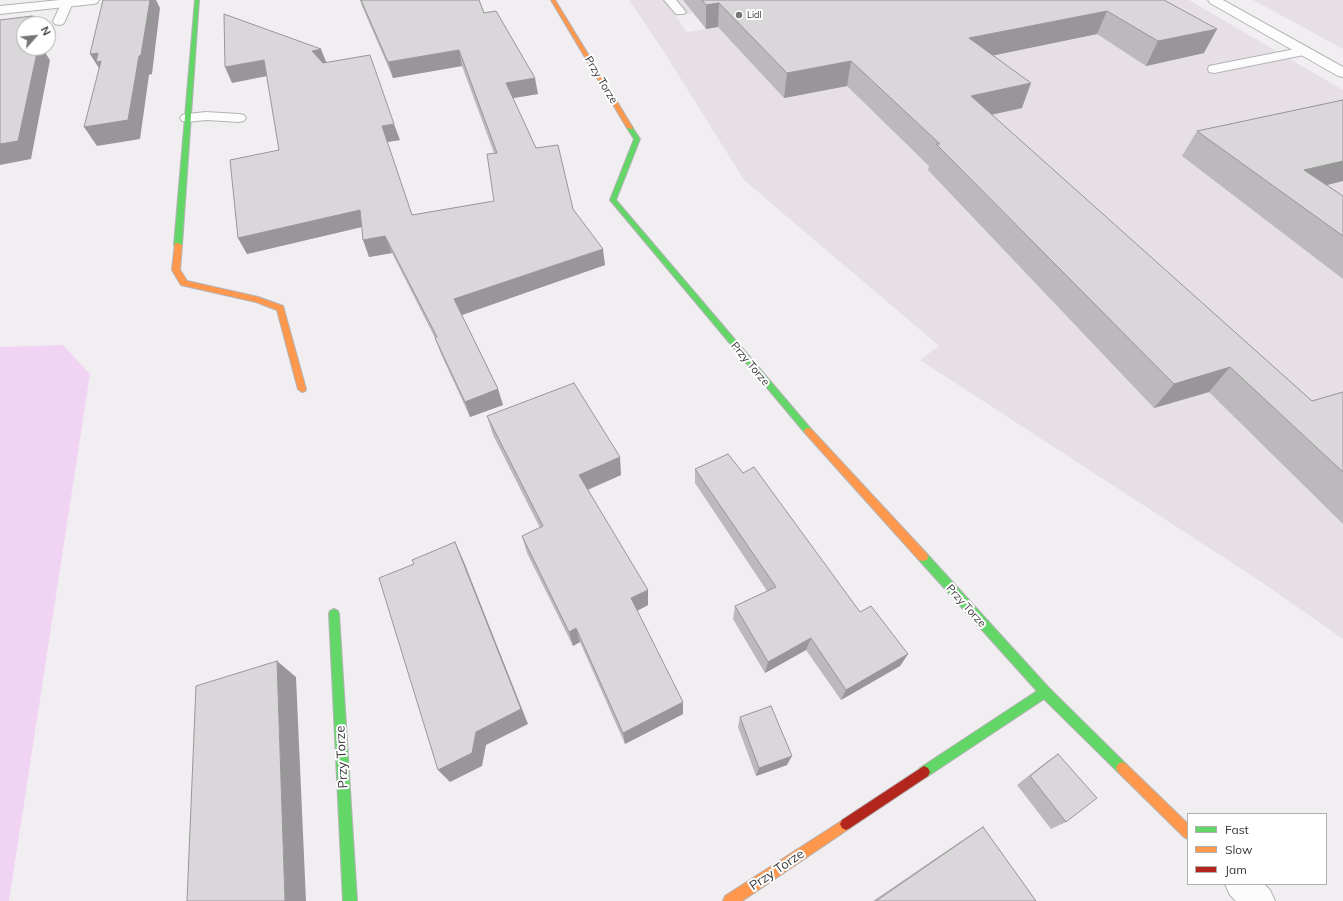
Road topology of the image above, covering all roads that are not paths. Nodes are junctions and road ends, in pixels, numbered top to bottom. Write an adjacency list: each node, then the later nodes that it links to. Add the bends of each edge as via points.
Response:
1 (92, 0): 6 (street)
2 (197, 0): 13 (street)
3 (553, 0): 17 (street, Przy Torze, via 637,139 613,200 790,411)
4 (670, 0): 8 (lane)
5 (1214, 0): 10 (street)
6 (67, 2): 7 (street); 9 (lane)
7 (0, 10)
8 (680, 12)
9 (59, 21)
10 (1305, 51): 11 (lane); 12 (street)
11 (1214, 69)
12 (1343, 73)
13 (187, 118): 14 (lane); 15 (street, via 176,270 184,284 258,300 280,308)
14 (239, 118)
15 (302, 389)
16 (334, 614): 20 (street, Przy Torze)
17 (1045, 692): 18 (street, Przy Torze); 21 (street, Przy Torze)
18 (1187, 832)
19 (1242, 885): 22 (street)
20 (350, 901)
21 (730, 901)
22 (1259, 901)

